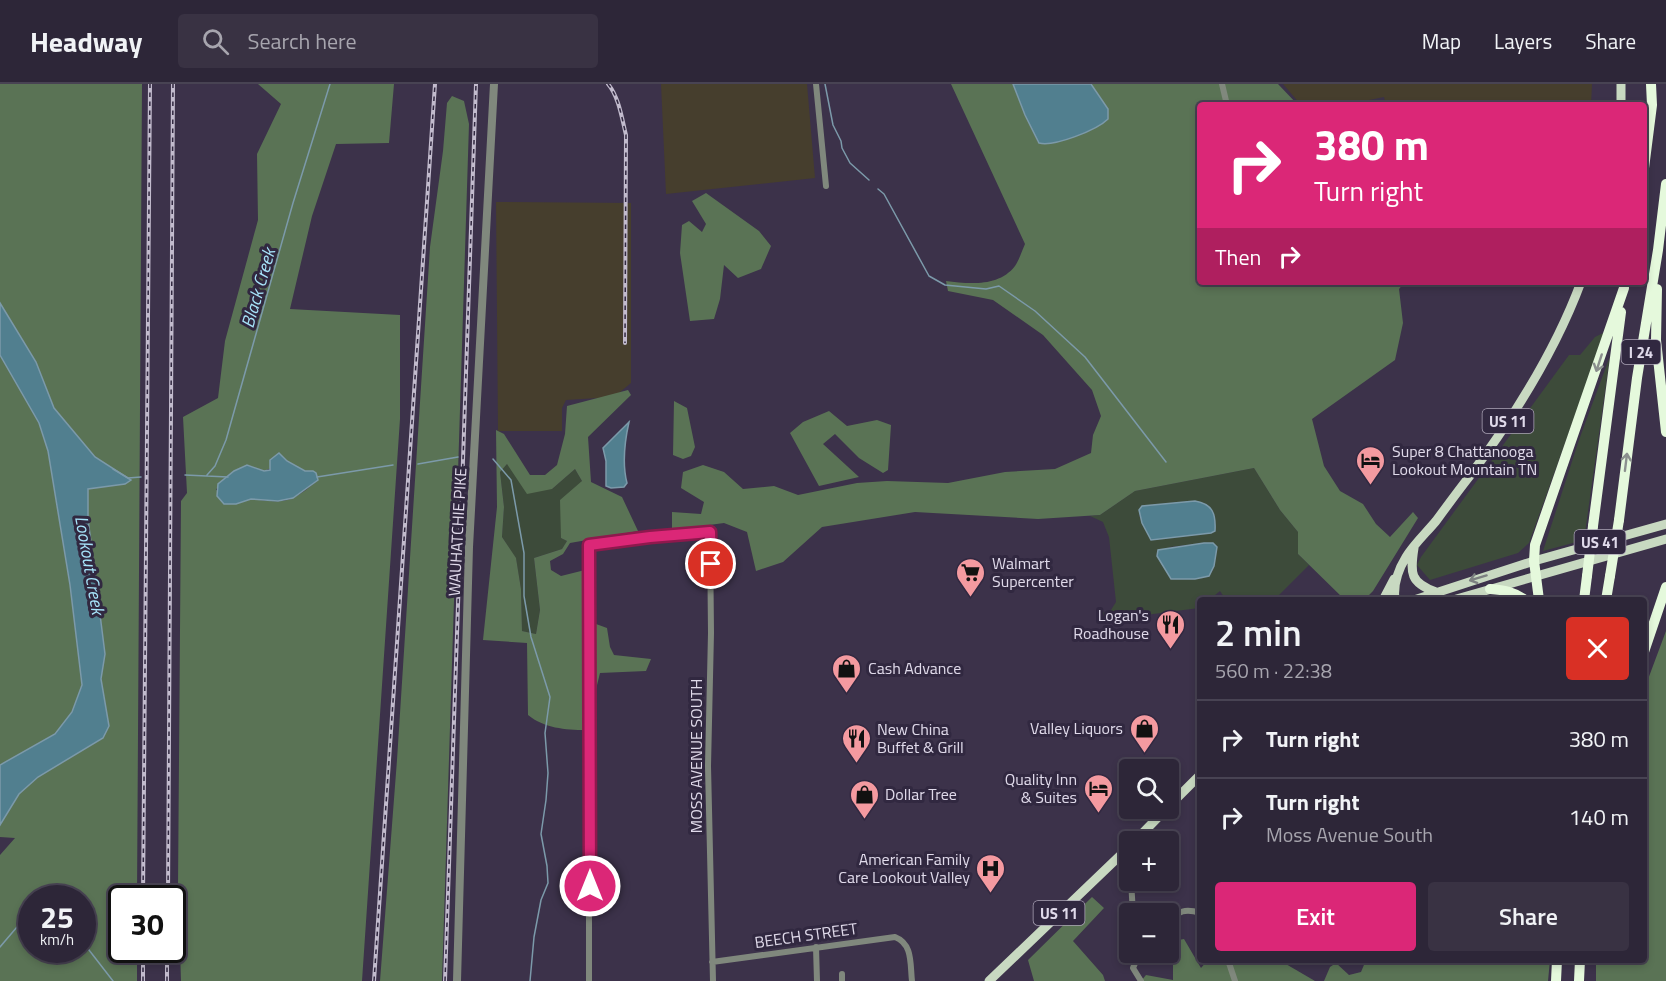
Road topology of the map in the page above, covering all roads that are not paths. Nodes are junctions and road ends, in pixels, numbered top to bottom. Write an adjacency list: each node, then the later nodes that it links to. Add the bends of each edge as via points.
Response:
1 (494, 84): 46 (street, WAUHATCHIE PIKE, via 469,547)
2 (816, 84): 10 (street)
3 (1222, 84): 6 (street)
4 (1622, 84): 7 (main road)
5 (1651, 84): 8 (highway)
6 (1226, 102)
7 (1621, 102)
8 (1647, 144)
9 (1666, 184): 11 (highway, I 24)
10 (826, 186)
11 (1658, 250): 14 (highway, via 1656,340); 31 (highway, I 24, one-way to 11, bridge)
12 (1577, 285): 17 (main road, US 11, via 1573,304 1544,363 1480,462)
13 (1625, 285): 18 (highway, one-way to 18, via 1535,545); 30 (highway, I 24, bridge)
14 (1666, 432)
15 (1666, 524): 18 (main road, US 41)
16 (1666, 539): 20 (main road, US 41)
17 (1414, 547): 19 (main road, US 11); 23 (main road, via 1412,573 1420,585)
18 (1534, 561): 20 (highway); 23 (main road, US 41, one-way to 23)
19 (1400, 570): 24 (main road); 25 (main road, US 11)
20 (1536, 575): 22 (main road, US 41); 29 (highway)
21 (1666, 587): 32 (highway)
22 (1490, 589): 27 (main road, US 41); 28 (highway)
23 (1436, 592): 26 (main road, US 41)
24 (1385, 597)
25 (1395, 597)
26 (1422, 597)
27 (1463, 597)
28 (1522, 597)
29 (1539, 597)
30 (1584, 597)
31 (1606, 597)
32 (1647, 643)
33 (1197, 778): 34 (main road)
34 (1179, 797)
35 (1157, 819): 36 (main road)
36 (1145, 831)
37 (1119, 856): 51 (main road, US 11)
38 (1197, 912): 39 (street, via 1189,909)
39 (1179, 914)
40 (816, 947): 41 (street, BEECH STREET); 49 (street); 50 (street, BEECH STREET, via 895,937 908,948)
41 (712, 962): 47 (street, MOSS AVENUE SOUTH, via 708,766 710,532 589,545); 48 (street, MOSS AVENUE SOUTH)
42 (1135, 963): 52 (street, via 1133,968)
43 (1229, 963): 53 (street)
44 (1557, 963): 54 (highway)
45 (1580, 963): 55 (highway)
46 (457, 981)
47 (588, 981)
48 (713, 981)
49 (817, 981)
50 (912, 981)
51 (989, 981)
52 (1141, 981)
53 (1235, 981)
54 (1556, 981)
55 (1579, 981)

